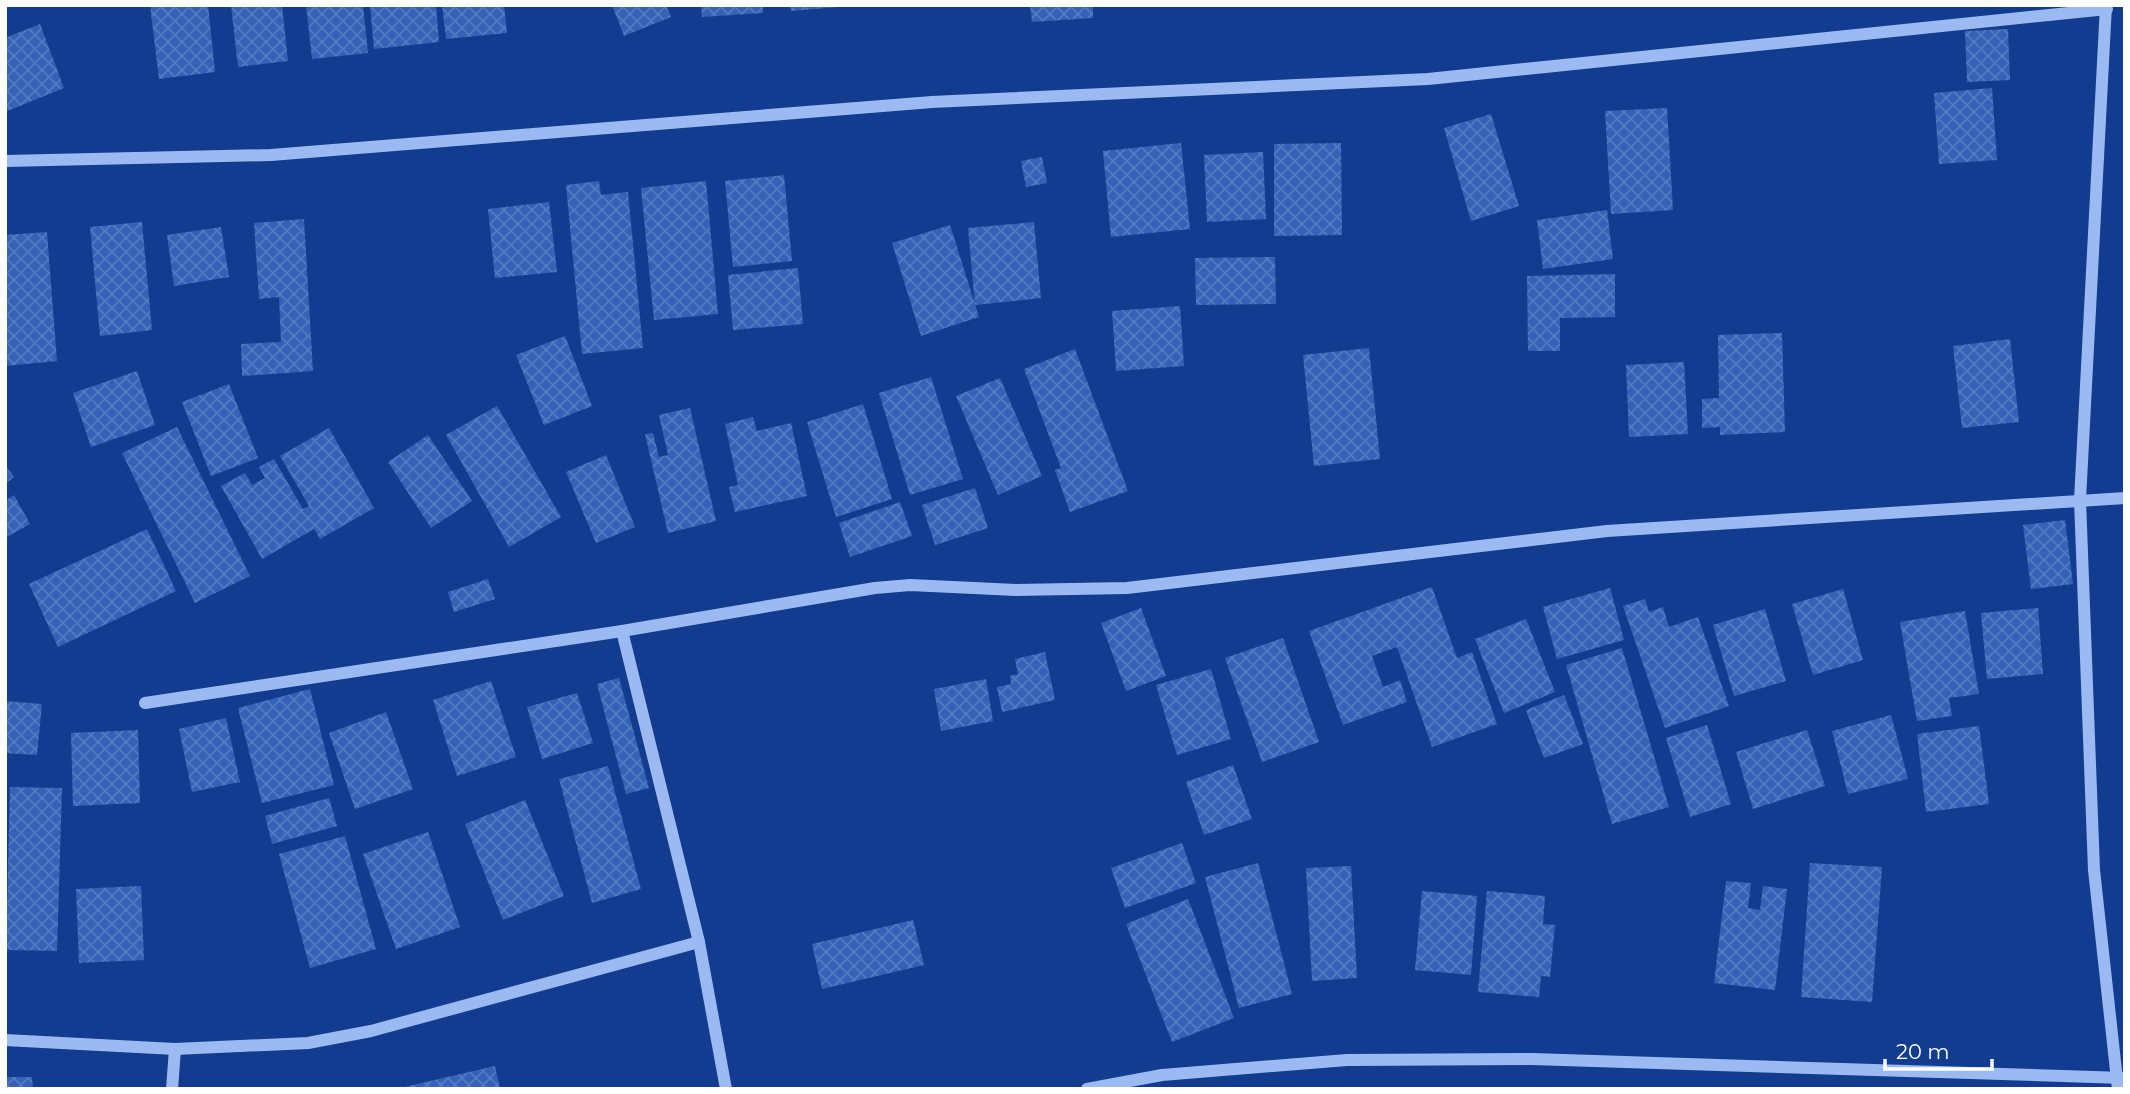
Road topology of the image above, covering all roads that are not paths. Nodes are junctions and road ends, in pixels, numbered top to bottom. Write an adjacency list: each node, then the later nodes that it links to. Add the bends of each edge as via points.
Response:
1 (2107, 7): 2 (street, via 1428,79 932,103 271,155); 4 (street)
2 (5, 161)
3 (2125, 498): 4 (street)
4 (2080, 500): 5 (street, via 1607,531 1127,588 898,586); 10 (street, via 2094,870)
5 (622, 631): 6 (street); 7 (street)
6 (145, 703)
7 (699, 942): 9 (street, via 371,1031 308,1043); 12 (street)
8 (5, 1040): 9 (street)
9 (175, 1049): 11 (street)
10 (2120, 1082): 13 (street, via 1532,1059 1347,1060 1162,1075)
11 (172, 1089)
12 (726, 1089)
13 (1087, 1089)

